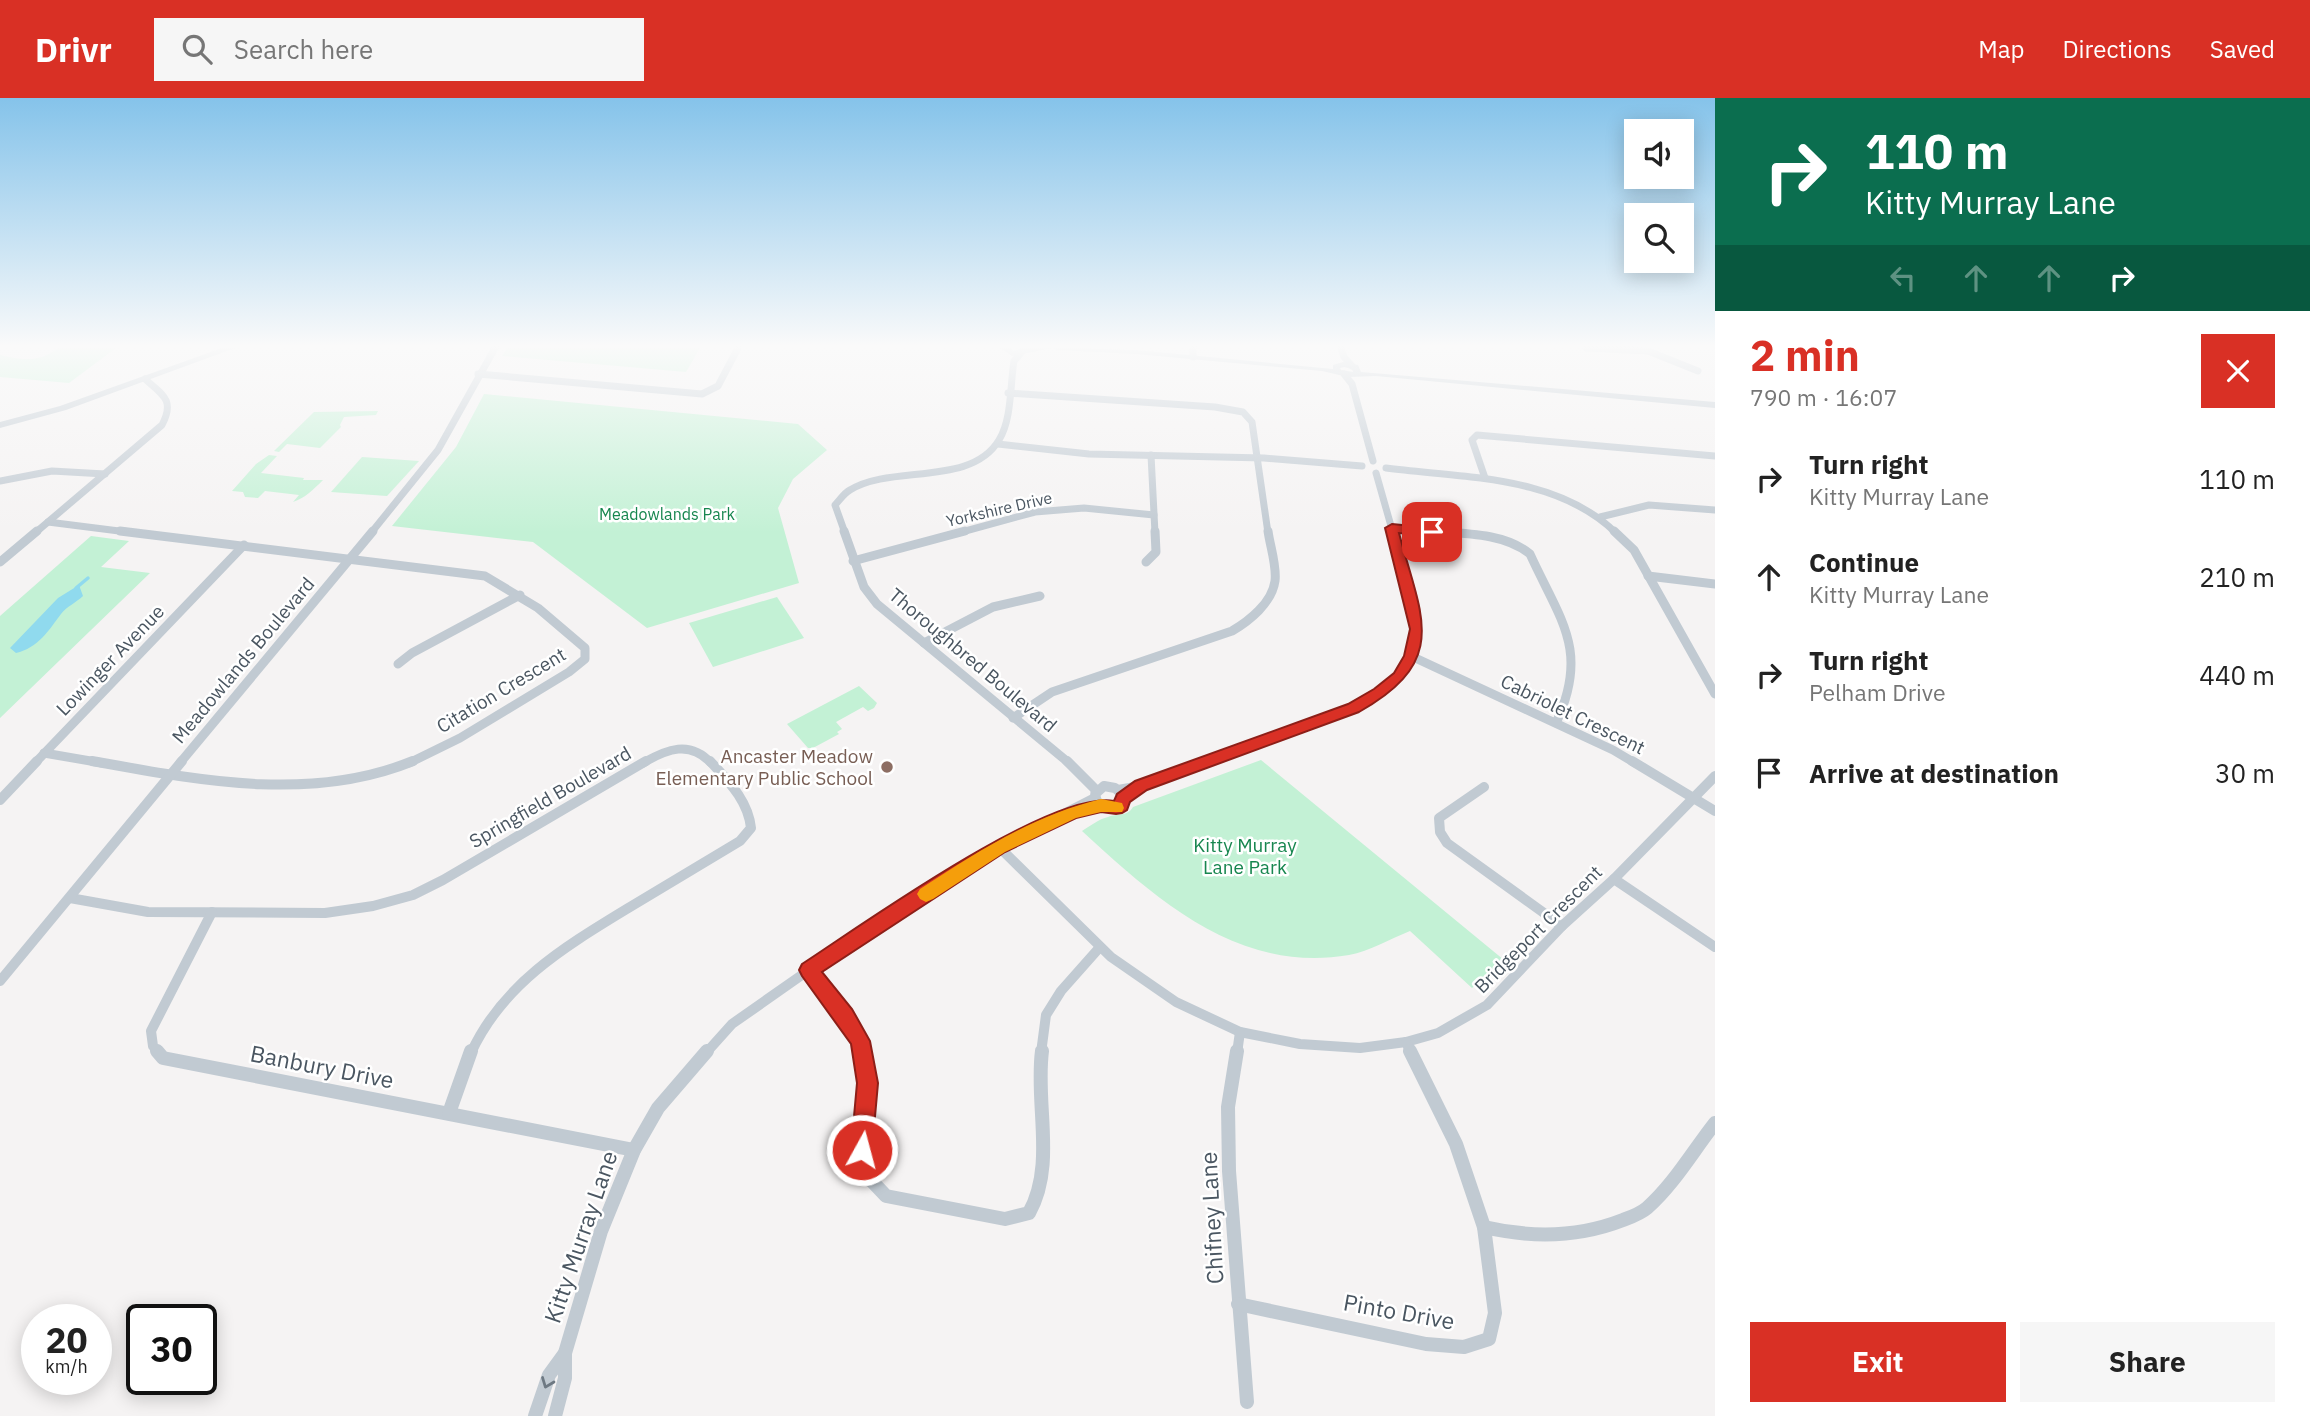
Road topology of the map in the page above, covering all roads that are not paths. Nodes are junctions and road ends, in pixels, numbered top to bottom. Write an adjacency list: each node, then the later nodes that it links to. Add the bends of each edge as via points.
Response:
1 (57, 410): 7 (street)
2 (167, 410): 16 (street, via 154,433)
3 (461, 410): 25 (street, Meadowlands Boulevard, via 446,441)
4 (1006, 410): 8 (street)
5 (1236, 410): 11 (street, via 1250,418)
6 (1362, 410): 12 (street)
7 (0, 425)
8 (998, 444): 9 (street, via 1088,454); 26 (street, Thoroughbred Boulevard, via 956,467 864,482 846,490 835,505)
9 (1151, 455): 11 (street); 20 (street)
10 (1715, 456): 17 (street, via 1477,435 1472,447)
11 (1257, 458): 13 (street); 37 (street, via 1275,582 1253,619 1199,644 1052,692)
12 (1373, 461): 13 (street); 14 (street)
13 (1363, 466): 15 (street)
14 (1386, 468): 15 (street); 17 (street)
15 (1376, 473): 23 (street)
16 (105, 474): 18 (street, via 52,471); 22 (street)
17 (1485, 478): 21 (street, via 1531,485)
18 (0, 481)
19 (1715, 510): 21 (street, via 1649,505)
20 (1154, 515): 26 (street, Yorkshire Drive, via 1073,507 1035,512); 28 (street, via 1156,552)
21 (1600, 517): 29 (street, via 1634,550)
22 (48, 522): 24 (street, Citation Crescent); 27 (street)
23 (1392, 528): 34 (street, via 1417,617); 38 (street, via 1497,538 1518,544 1530,554 1574,657 1571,692)
24 (244, 545): 25 (street, Citation Crescent); 39 (street, Lowinger Avenue)
25 (351, 558): 31 (street, Citation Crescent, via 485,576); 40 (street, Meadowlands Boulevard)
26 (853, 561): 33 (street, Thoroughbred Boulevard, via 863,587 877,604)
27 (0, 562)
28 (1146, 562)
29 (1648, 576): 30 (street); 36 (street)
30 (1715, 584)
31 (520, 595): 35 (street); 40 (street, Citation Crescent, via 570,633 585,648 584,659 569,673 429,753 388,771 312,785)
32 (1040, 596): 33 (street, via 993,605)
33 (924, 643): 37 (street, Thoroughbred Boulevard)
34 (1411, 656): 38 (street, Cabriolet Crescent); 43 (street, via 1399,676 1354,708)
35 (398, 664)
36 (1715, 694)
37 (1013, 718): 44 (street, Thoroughbred Boulevard, via 1074,767)
38 (1556, 723): 45 (street, Cabriolet Crescent, via 1613,750)
39 (44, 753): 40 (street); 46 (street, Lowinger Avenue)
40 (171, 774): 50 (street, Meadowlands Boulevard)
41 (1715, 776): 45 (street, Bridgeport Crescent)
42 (1484, 787): 52 (street, via 1439,818 1440,832 1447,843)
43 (1121, 794): 44 (street); 44 (street, Kitty Murray Lane, via 1121,805 1116,808)
44 (1099, 795): 48 (street, Kitty Murray Lane, via 1072,813)
45 (1692, 797): 47 (street, Cabriolet Crescent); 49 (street, Bridgeport Crescent)
46 (0, 800)
47 (1715, 811)
48 (999, 847): 53 (street, Bridgeport Crescent); 55 (street, Kitty Murray Lane)
49 (1614, 879): 52 (street, Bridgeport Crescent); 54 (street)
50 (70, 898): 51 (street, Springfield Boulevard, via 148,912); 56 (street, Meadowlands Boulevard)
51 (212, 912): 59 (street, Banbury Drive, via 151,1031 153,1046 163,1058); 59 (street, Springfield Boulevard, via 326,913 413,895 660,753 684,748 702,753 744,804 751,828 740,841 569,943 531,973 501,1003 478,1037 462,1069)
52 (1562, 926): 58 (street, Bridgeport Crescent, via 1487,1005 1438,1033)
53 (1100, 947): 55 (street, via 1060,991 1046,1015 1040,1073 1043,1180 1029,1213 1005,1219 886,1196 868,1177 862,1150 867,1083 860,1041); 57 (street, Bridgeport Crescent, via 1176,1002)
54 (1715, 947)
55 (809, 970): 61 (street, Kitty Murray Lane, via 732,1024 658,1108)
56 (0, 981)
57 (1240, 1032): 58 (street, Bridgeport Crescent, via 1300,1044 1360,1048); 63 (street, Chifney Lane, via 1228,1107)
58 (1406, 1042): 62 (street, Pinto Drive, via 1456,1144)
59 (449, 1113): 61 (street, Banbury Drive)
60 (1715, 1123): 62 (street, via 1645,1210 1617,1223 1551,1237)
61 (634, 1150): 64 (street, Kitty Murray Lane, via 601,1231)
62 (1485, 1227): 63 (street, Pinto Drive, via 1495,1313 1489,1339 1477,1343 1464,1347 1426,1344)
63 (1238, 1304): 65 (street, Chifney Lane)
64 (565, 1353): 66 (street, Kitty Murray Lane, one-way to 66, via 549,1375); 67 (street, Kitty Murray Lane, via 565,1378)
65 (1247, 1402)
66 (535, 1416)
67 (555, 1416)

